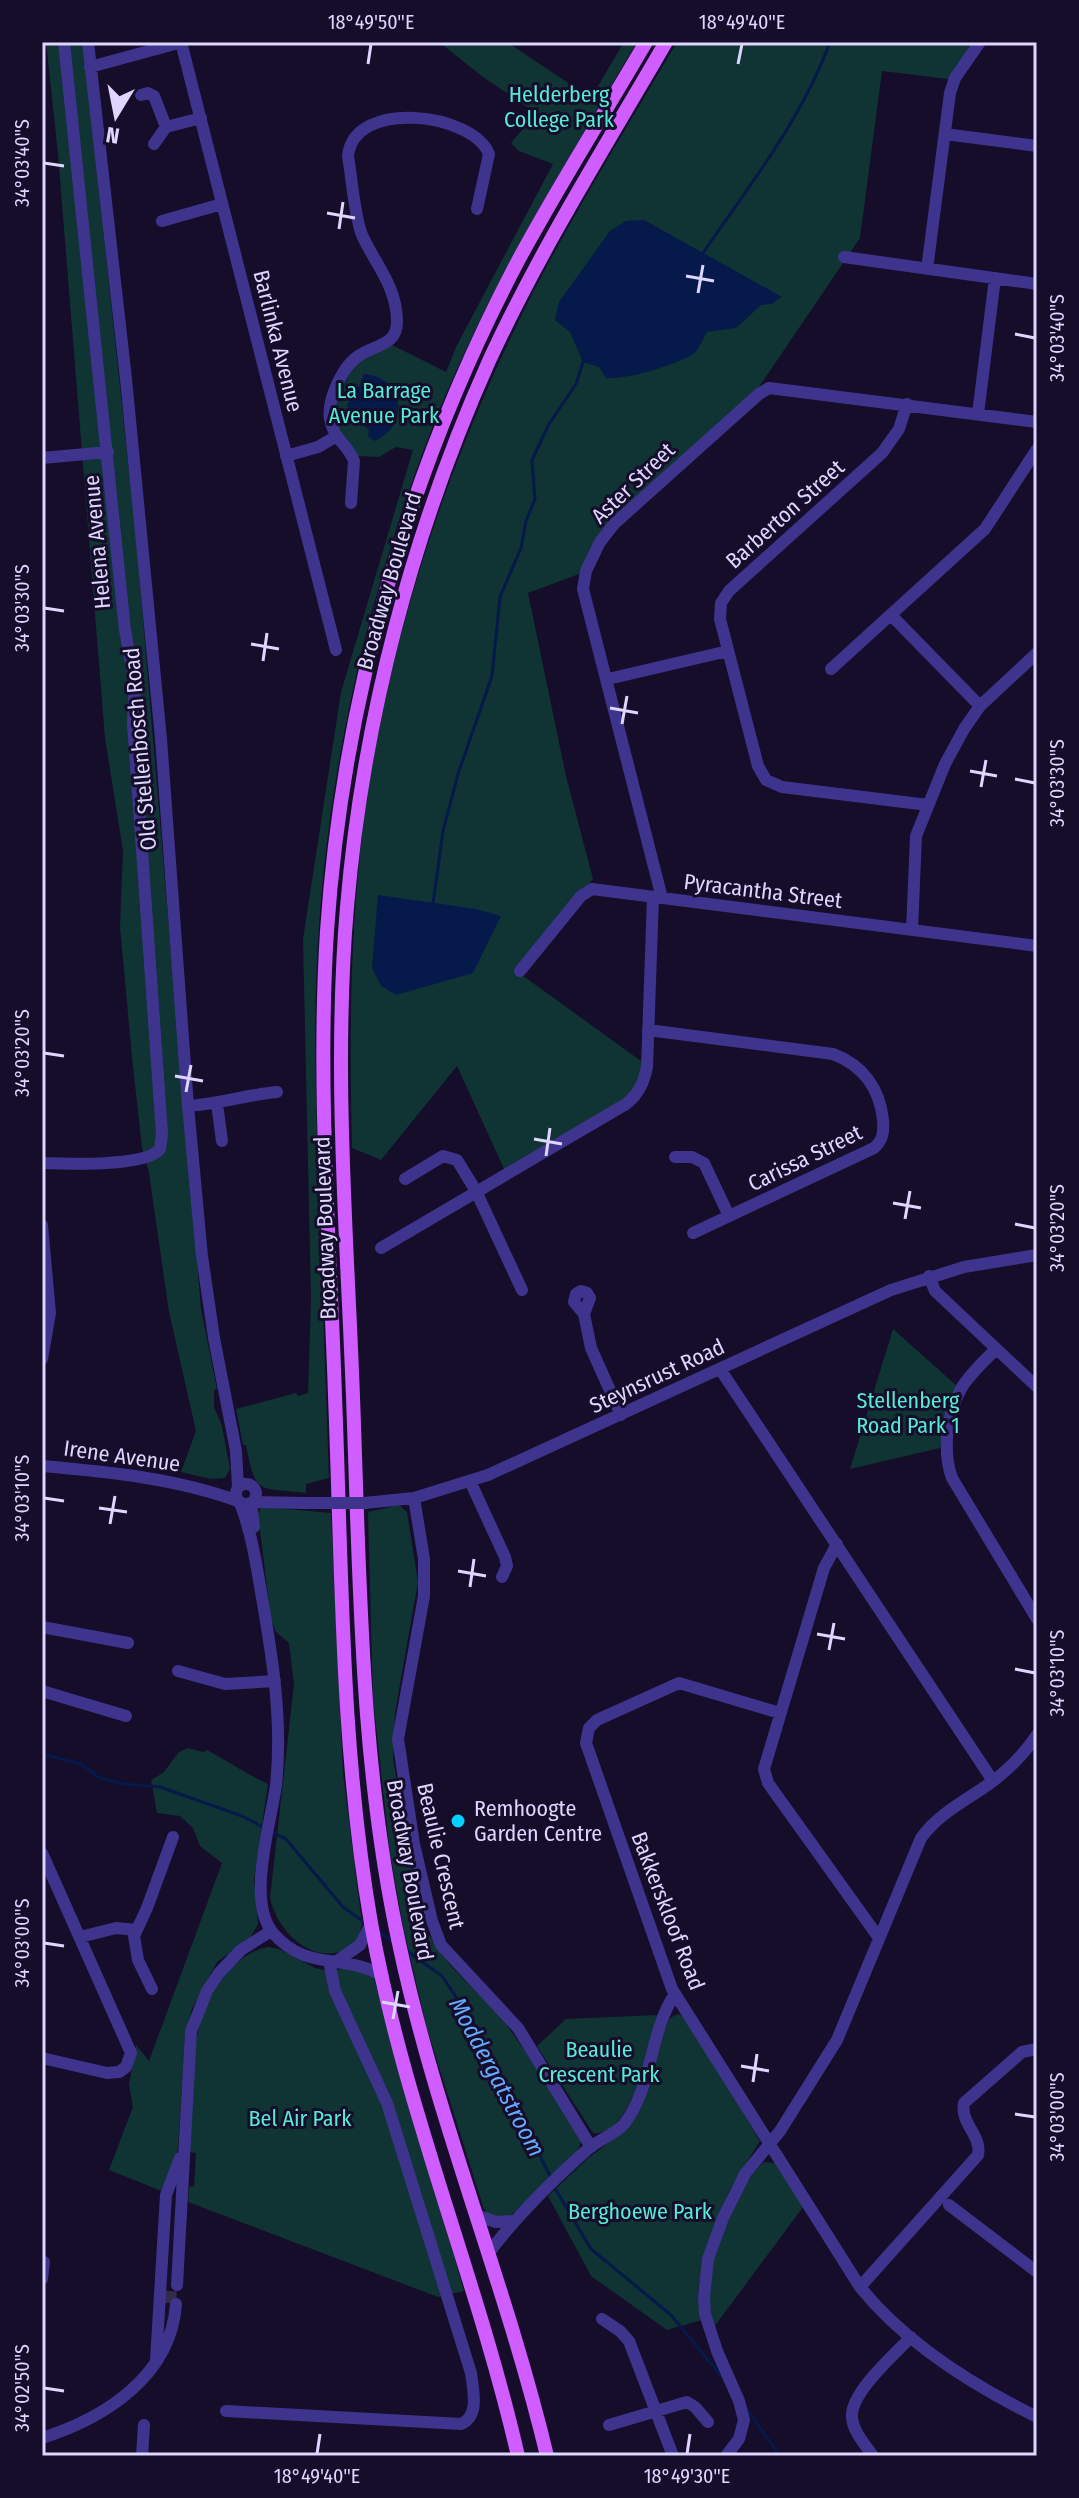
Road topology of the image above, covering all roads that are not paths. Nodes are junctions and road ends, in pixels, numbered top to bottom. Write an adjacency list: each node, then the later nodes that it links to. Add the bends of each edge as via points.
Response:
1 (64, 42): 22 (street, Helena Avenue)
2 (88, 42): 7 (street, Old Stellenbosch Road)
3 (182, 42): 7 (street); 9 (street, Barlinka Avenue)
4 (646, 42): 96 (main road, Broadway Boulevard, via 520,259 439,436 391,568 342,792 327,935 326,1135 349,1733)
5 (666, 42): 111 (main road, Broadway Boulevard, via 541,257 453,448 386,663 359,801 347,903 344,1144 367,1736 401,1955)
6 (980, 42): 11 (street, via 952,86)
7 (90, 67): 21 (street, Old Stellenbosch Road)
8 (141, 95): 10 (street, via 154,96)
9 (201, 118): 10 (street); 14 (street, Barlinka Avenue)
10 (166, 127): 12 (street)
11 (945, 134): 13 (street); 18 (street)
12 (154, 144)
13 (1037, 146)
14 (222, 204): 16 (street); 29 (street, Barlinka Avenue)
15 (477, 209): 26 (street, via 489,154 483,143 456,126 396,118 364,127 351,144 348,156 361,231 389,282 397,322 388,342 358,356 335,391 330,412)
16 (162, 221)
17 (844, 257): 18 (street)
18 (927, 269): 19 (street)
19 (995, 278): 20 (street); 24 (street)
20 (1037, 284)
21 (126, 379): 22 (street); 32 (street, Old Stellenbosch Road)
22 (100, 383): 28 (street, Helena Avenue)
23 (907, 404): 24 (street, Aster Street); 36 (street, Barberton Street, via 899,429 882,453 724,596 720,619); 39 (street, Aster Street, via 769,388 621,517 600,542 583,581)
24 (978, 414): 25 (street, Aster Street)
25 (1037, 422)
26 (335, 437): 29 (street); 31 (street, via 354,461)
27 (1037, 449): 34 (street, via 985,529)
28 (108, 452): 30 (street); 33 (street, Helena Avenue)
29 (286, 456): 35 (street, Barlinka Avenue)
30 (42, 458)
31 (351, 503)
32 (140, 522): 33 (street); 41 (street, Old Stellenbosch Road)
33 (115, 524): 42 (street, Helena Avenue, via 135,685)
34 (891, 615): 38 (street); 40 (street)
35 (336, 650)
36 (728, 651): 39 (street); 43 (street, Barberton Street, via 766,780 782,787)
37 (1037, 653): 40 (street)
38 (831, 669)
39 (608, 679): 44 (street, Aster Street)
40 (980, 706): 43 (street, via 953,748)
41 (164, 786): 42 (street); 48 (street, Old Stellenbosch Road)
42 (138, 789): 49 (street, Helena Avenue)
43 (928, 805): 45 (street, via 915,843)
44 (657, 897): 45 (street, Pyracantha Street); 47 (street, Pyracantha Street, via 587,890); 50 (street, Aster Street)
45 (912, 930): 46 (street, Pyracantha Street)
46 (1037, 946)
47 (520, 971)
48 (181, 1022): 49 (street); 53 (street, Old Stellenbosch Road)
49 (154, 1024): 56 (street, Helena Avenue, via 160,1149 150,1157)
50 (648, 1030): 58 (street, Aster Street, via 645,1075 631,1099); 59 (street, Carissa Street, via 833,1054 852,1064 876,1090 884,1129 874,1148)
51 (277, 1092): 52 (street)
52 (217, 1104): 53 (street); 54 (street)
53 (188, 1106): 72 (street, Old Stellenbosch Road, via 202,1256)
54 (222, 1141)
55 (675, 1157): 59 (street, via 704,1163)
56 (42, 1163)
57 (405, 1179): 58 (street, via 449,1156)
58 (476, 1191): 62 (street, Aster Street); 65 (street)
59 (729, 1216): 61 (street, Carissa Street)
60 (42, 1225): 68 (street, via 50,1313)
61 (693, 1233)
62 (381, 1248)
63 (1037, 1255): 64 (street, Steynsrust Road)
64 (929, 1276): 67 (street, via 935,1291); 69 (street, Steynsrust Road)
65 (522, 1290)
66 (584, 1314): 71 (street, via 591,1348)
67 (996, 1349): 70 (street); 84 (street, via 958,1395 946,1443 947,1466)
68 (42, 1359)
69 (720, 1369): 71 (street, Steynsrust Road); 80 (street)
70 (1037, 1387)
71 (621, 1415): 75 (street, Steynsrust Road)
72 (236, 1451): 74 (street, Old Stellenbosch Road); 78 (street, Old Stellenbosch Road)
73 (42, 1466): 76 (street, Irene Avenue)
74 (238, 1472): 76 (street, via 226,1484); 78 (street, Old Stellenbosch Road)
75 (470, 1481): 79 (street, Steynsrust Road); 83 (street, via 505,1557)
76 (201, 1488): 77 (street, Irene Avenue); 78 (street, Irene Avenue)
77 (221, 1495): 78 (street, Irene Avenue); 81 (street, via 238,1514)
78 (245, 1495): 79 (street, Steynsrust Road, bridge, via 304,1503); 81 (street, Old Stellenbosch Road); 82 (street, Old Stellenbosch Road)
79 (407, 1499): 108 (street, Beaulie Crescent, via 424,1559 424,1596 398,1739 414,1844 436,1935 518,2028)
80 (837, 1544): 90 (street, via 824,1568); 93 (street)
81 (252, 1548): 82 (street, Old Stellenbosch Road)
82 (257, 1570): 88 (street, Old Stellenbosch Road)
83 (502, 1577)
84 (1037, 1619)
85 (42, 1627): 86 (street)
86 (128, 1643)
87 (178, 1671): 88 (street, via 225,1684)
88 (275, 1681): 98 (street, Old Stellenbosch Road, via 278,1760 260,1895)
89 (42, 1691): 91 (street)
90 (780, 1713): 100 (street, via 765,1761 768,1783); 104 (street, Bakkerskloof Road, via 679,1683 597,1720 586,1735)
91 (126, 1716)
92 (1037, 1735): 93 (street)
93 (993, 1781): 100 (street, via 939,1818 921,1838)
94 (173, 1837): 97 (street)
95 (42, 1853): 99 (street)
96 (371, 1924): 101 (street, via 360,1945); 102 (main road, Broadway Boulevard)
97 (136, 1930): 99 (street, via 116,1928); 103 (street, via 135,1950)
98 (271, 1931): 101 (street, via 303,1957); 109 (street, via 230,1960 196,2015)
99 (80, 1937): 106 (street, via 130,2049 128,2064 107,2073)
100 (879, 1938): 107 (street, via 837,2040)
101 (333, 1961): 102 (street); 122 (street, via 335,1991 387,2103 414,2185 471,2373 474,2404 468,2421 461,2424)
102 (383, 1976): 129 (main road, Broadway Boulevard)
103 (152, 1989)
104 (675, 1994): 107 (street, Bakkerskloof Road); 108 (street, via 630,2114 615,2133)
105 (1037, 2049): 117 (street, via 1022,2052 964,2103 978,2155)
106 (42, 2058)
107 (769, 2145): 117 (street, Bakkerskloof Road); 132 (street, via 745,2174 708,2259 705,2314 743,2411 743,2430)
108 (591, 2147): 112 (street)
109 (178, 2177): 109 (street, via 171,2285 180,2239); 120 (street, via 166,2195)
110 (949, 2205): 115 (street)
111 (476, 2215): 112 (street); 113 (main road, Broadway Boulevard)
112 (512, 2221): 113 (street)
113 (488, 2254): 130 (main road, Broadway Boulevard)
114 (44, 2262): 116 (street)
115 (1037, 2272)
116 (42, 2279)
117 (860, 2287): 119 (street, Bakkerskloof Road)
118 (602, 2319): 121 (street, via 629,2341)
119 (911, 2337): 123 (street, Bakkerskloof Road); 133 (street, via 855,2400 854,2425)
120 (156, 2360): 120 (street, via 164,2325 170,2303 167,2336); 127 (street, via 131,2392 113,2405)
121 (656, 2410): 124 (street, via 687,2402); 126 (street); 131 (street)
122 (226, 2411)
123 (1037, 2417)
124 (708, 2422)
125 (144, 2425): 128 (street)
126 (609, 2425)
127 (42, 2438)
128 (142, 2456)
129 (518, 2456)
130 (547, 2456)
131 (673, 2456)
132 (726, 2456)
133 (873, 2456)

